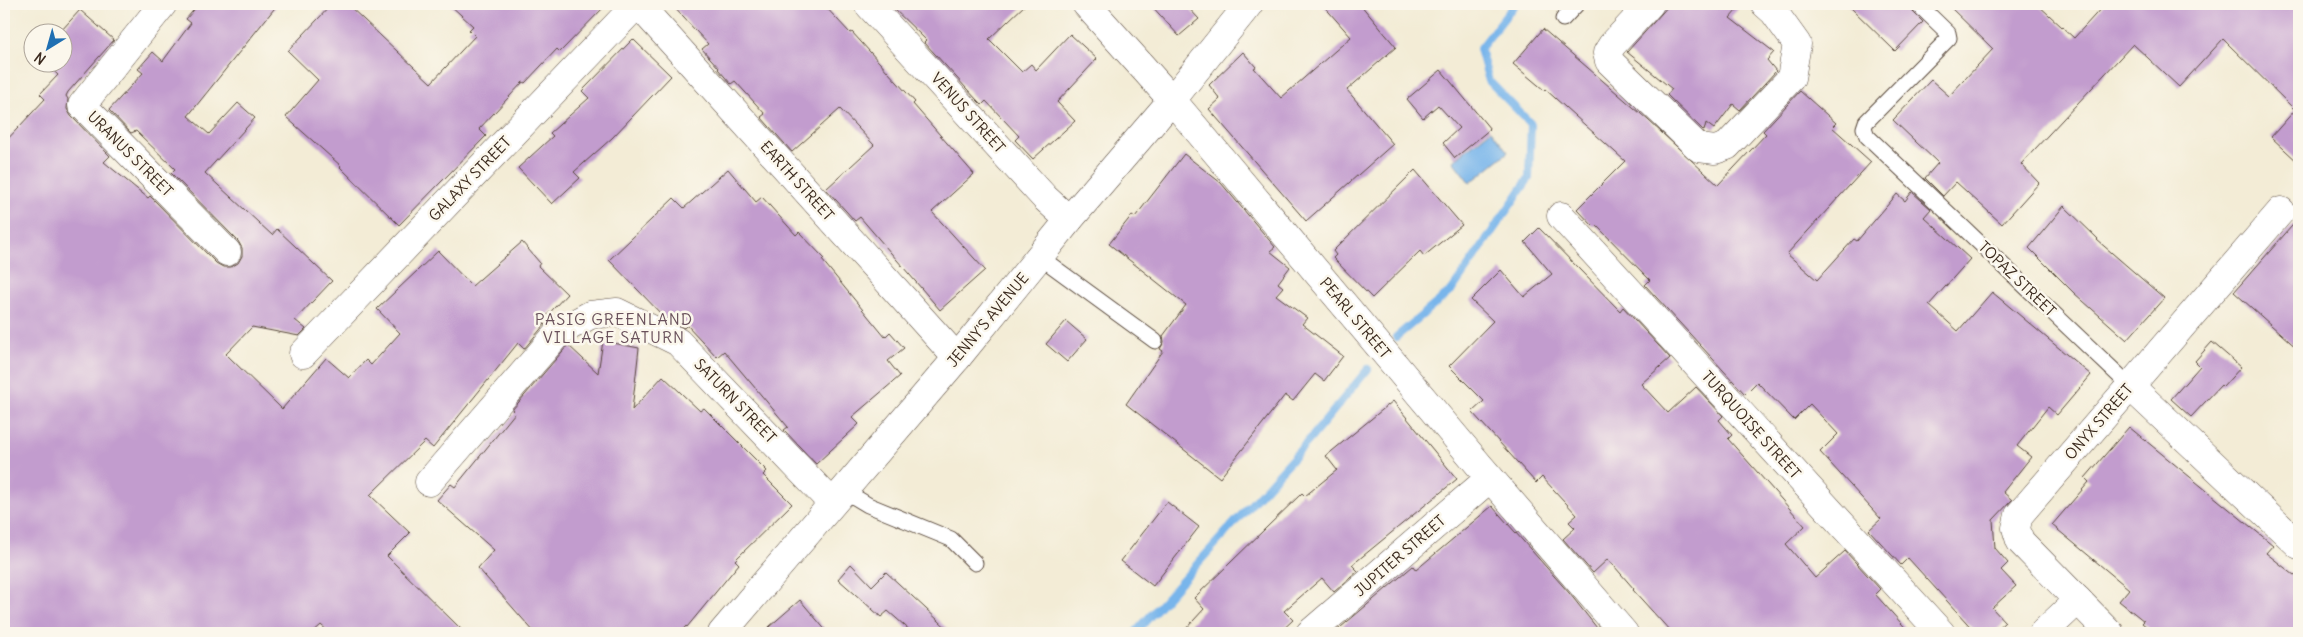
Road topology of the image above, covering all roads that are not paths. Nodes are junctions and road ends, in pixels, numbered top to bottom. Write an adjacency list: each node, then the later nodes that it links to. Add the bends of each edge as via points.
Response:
1 (163, 4): 15 (street, URANUS STREET, via 82,105)
2 (637, 4): 18 (street, GALAXY STREET); 19 (street, EARTH STREET)
3 (868, 4): 14 (street, VENUS STREET, via 1045,198)
4 (1086, 4): 11 (street, PEARL STREET)
5 (1249, 4): 11 (street, JENNY'S AVENUE)
6 (1577, 4): 10 (lane)
7 (1650, 4): 8 (street, via 1612,45 1607,53 1609,61 1699,148 1715,150 1727,146 1791,78 1797,44)
8 (1765, 4)
9 (1918, 4): 20 (lane, TOPAZ STREET, via 1948,33 1949,38 1866,122 1867,136)
10 (1563, 19)
11 (1172, 100): 14 (street, JENNY'S AVENUE); 21 (street, PEARL STREET)
12 (2281, 211): 20 (street, ONYX STREET)
13 (1561, 216): 30 (street, TURQUOISE STREET)
14 (1069, 220): 16 (street, JENNY'S AVENUE)
15 (227, 252)
16 (1040, 257): 17 (lane); 19 (street, JENNY'S AVENUE)
17 (1155, 342)
18 (303, 354)
19 (957, 358): 23 (street, JENNY'S AVENUE)
20 (2130, 386): 24 (street, TOPAZ STREET); 26 (street, ONYX STREET, via 2018,515 2016,528 2020,541)
21 (1490, 478): 28 (street, JUPITER STREET); 29 (street, PEARL STREET)
22 (429, 482): 23 (street, SATURN STREET, via 559,332 590,315 617,312 678,342)
23 (838, 496): 25 (lane, via 951,539); 27 (street, JENNY'S AVENUE)
24 (2299, 544)
25 (975, 563)
26 (2078, 600): 31 (street); 32 (street, ONYX STREET)
27 (722, 633)
28 (1310, 633)
29 (1624, 633)
30 (1941, 633)
31 (2043, 633)
32 (2110, 633)

